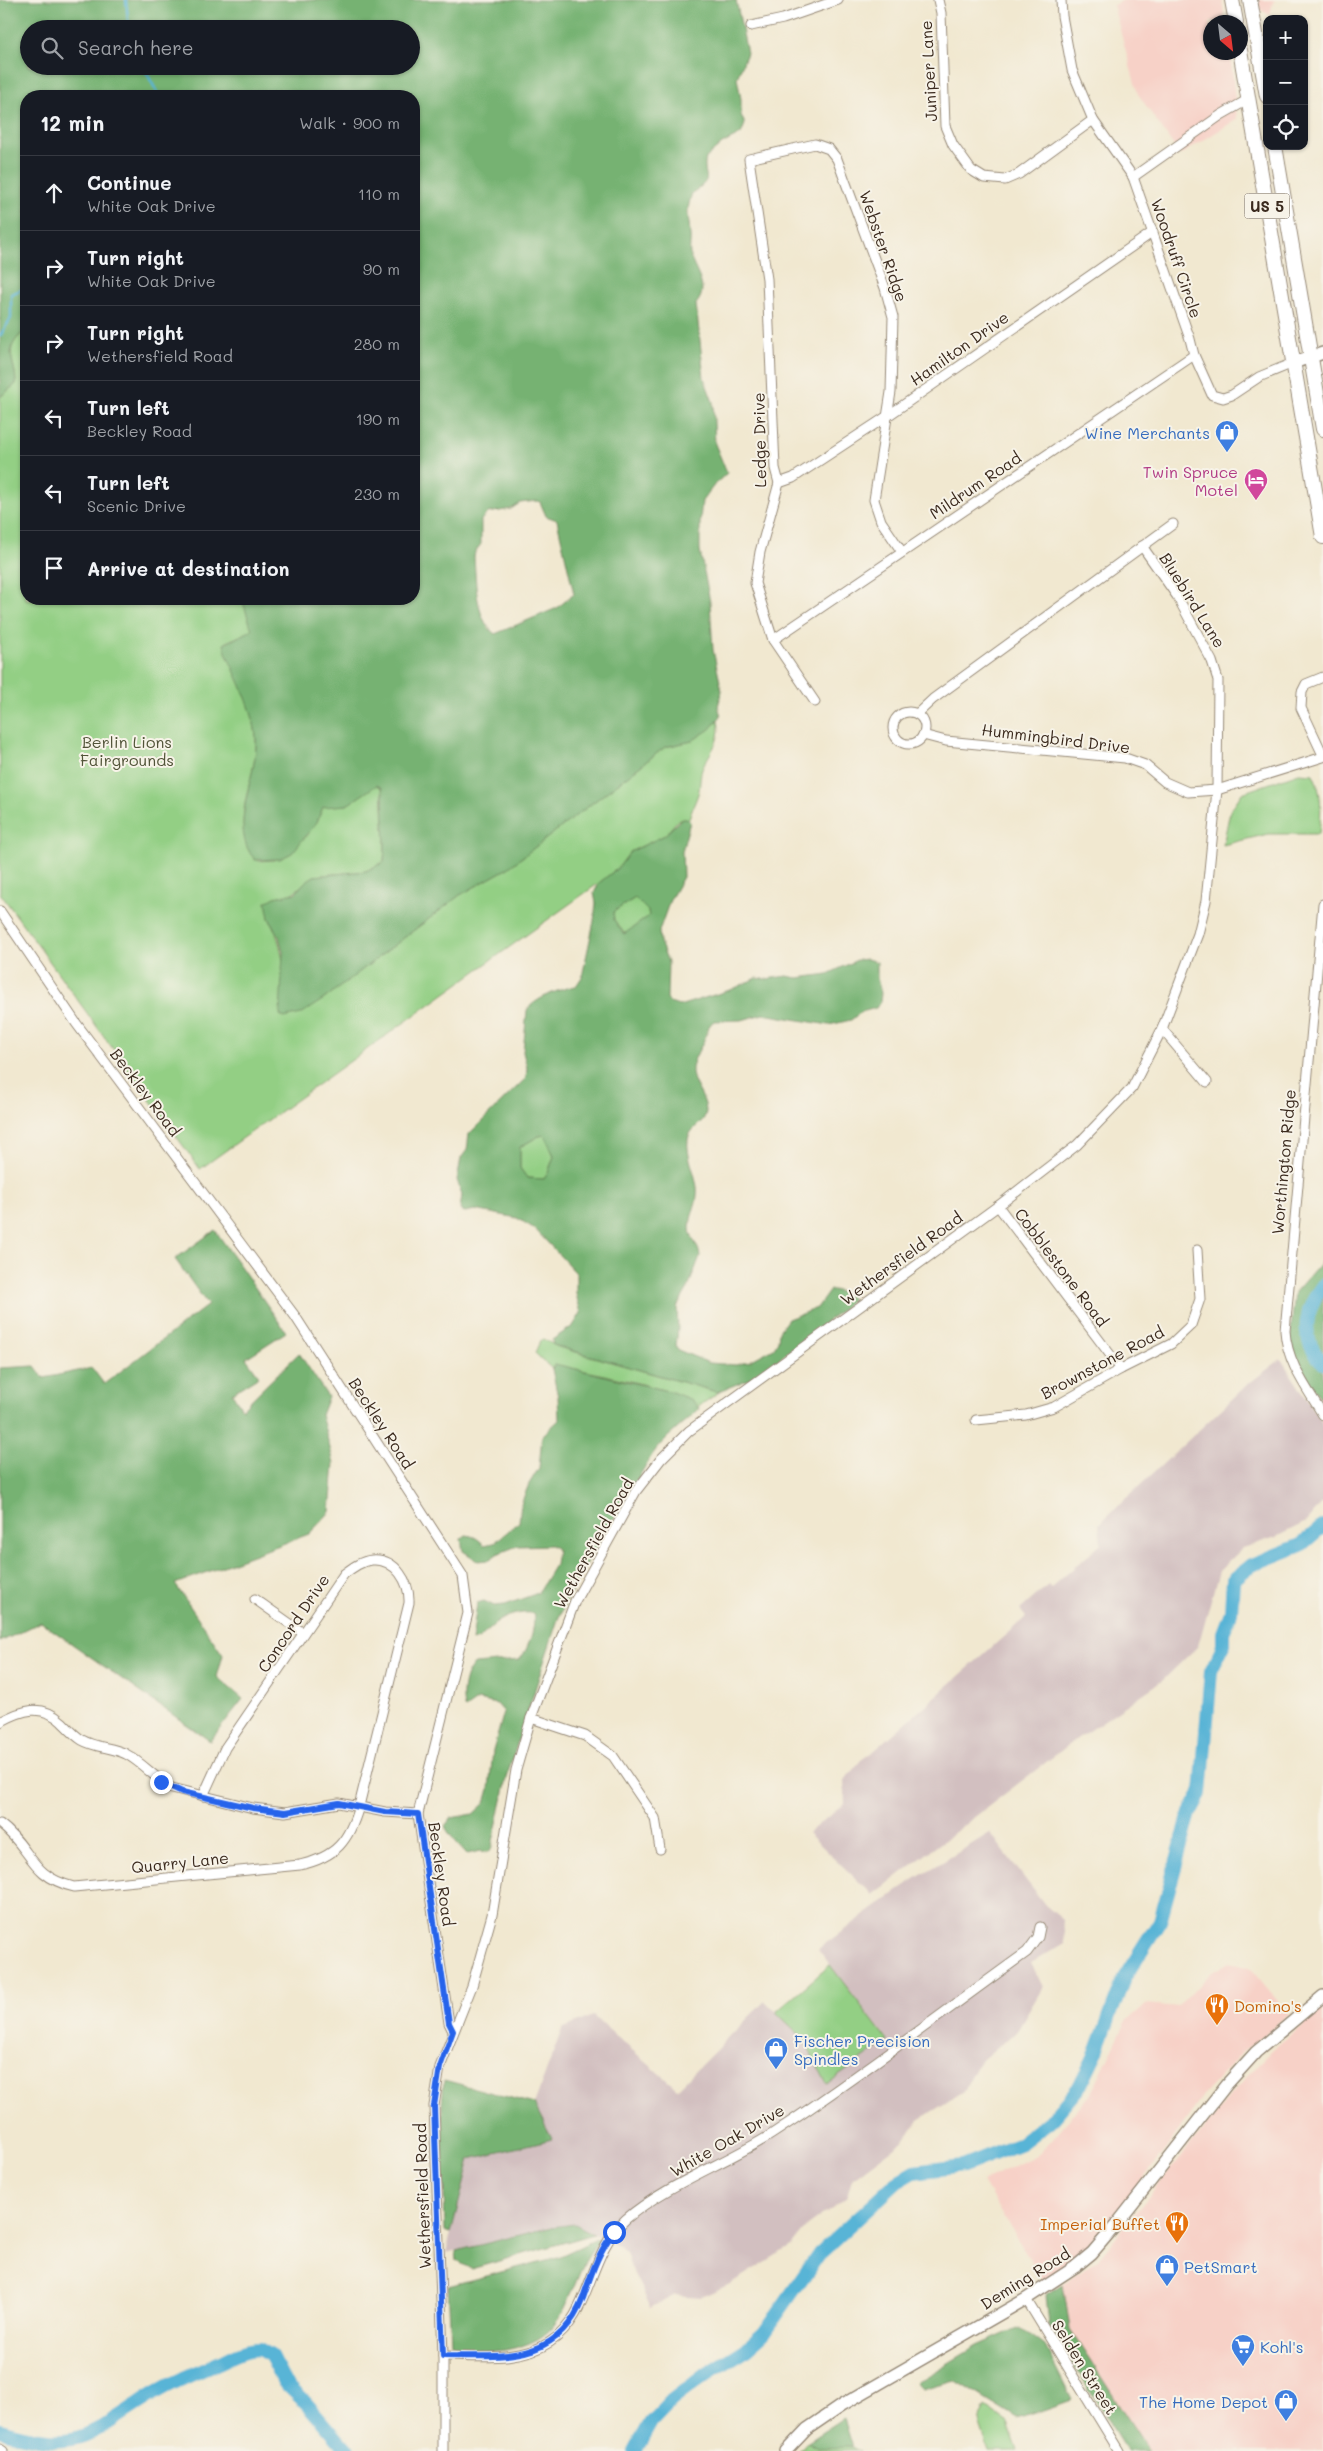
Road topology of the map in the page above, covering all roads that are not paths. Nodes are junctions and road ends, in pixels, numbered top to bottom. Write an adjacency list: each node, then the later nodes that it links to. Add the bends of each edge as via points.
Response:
1 (838, 0): 7 (street)
2 (938, 0): 11 (street, Juniper Lane, via 945,126 952,145 971,170 984,178 1005,180 1019,174)
3 (1062, 0): 11 (street, Woodruff Circle, via 1072,70)
4 (1232, 0): 6 (highway)
5 (1250, 0): 9 (highway)
6 (1235, 15)
7 (751, 26)
8 (1242, 60): 10 (highway, US 5)
9 (1263, 73)
10 (1249, 99): 14 (street); 18 (highway, US 5)
11 (1093, 120): 14 (street, Woodruff Circle)
12 (1276, 150): 17 (highway, US 5)
13 (749, 160): 19 (street, Webster Ridge, via 816,144 829,149 837,159 893,317); 21 (street, Ledge Drive, via 767,279 775,468)
14 (1133, 177): 15 (street, Woodruff Circle)
15 (1153, 232): 16 (street, Woodruff Circle); 19 (street, Hamilton Drive)
16 (1194, 355): 18 (street, Woodruff Circle, via 1212,395 1223,398); 25 (street, Mildrum Road)
17 (1319, 357): 18 (main road); 20 (highway, US 5)
18 (1293, 362): 23 (highway, US 5)
19 (889, 415): 21 (street, Hamilton Drive, via 793,478); 25 (street, Webster Ridge, via 874,500 881,521)
20 (1323, 429)
21 (779, 482): 26 (street, Ledge Drive, via 755,583)
22 (1174, 524): 24 (street, Hummingbird Drive)
23 (1323, 537)
24 (1142, 546): 29 (street, Hummingbird Drive); 32 (street, Bluebird Lane, via 1177,596 1212,660 1218,680)
25 (902, 552): 26 (street, Mildrum Road)
26 (773, 640): 28 (street, Ledge Drive)
27 (1323, 677): 31 (street, via 1306,684 1300,700)
28 (815, 702)
29 (916, 714): 30 (street, via 924,722); 30 (street, Hummingbird Drive, via 899,715 894,723 894,733 898,740 907,744 916,742)
30 (923, 735): 32 (street, Hummingbird Drive, via 1125,758 1145,765 1165,782 1188,792)
31 (1323, 756): 32 (street, Hummingbird Drive)
32 (1218, 790): 35 (street, Wethersfield Road, via 1206,901 1198,934)
33 (1323, 904): 40 (street, Worthington Ridge, via 1285,1331 1292,1362)
34 (0, 911): 48 (street, Beckley Road, via 76,1023 294,1316 463,1576 468,1613)
35 (1162, 1029): 36 (street); 37 (street, Wethersfield Road, via 1132,1088 1077,1145)
36 (1208, 1082)
37 (998, 1206): 39 (street, Cobblestone Road); 44 (street, Wethersfield Road, via 689,1430 661,1459 636,1491 575,1601)
38 (1197, 1250): 39 (street, Brownstone Road, via 1200,1299 1191,1325 1171,1344)
39 (1121, 1369): 41 (street, Brownstone Road, via 1054,1407 1026,1415)
40 (1323, 1415)
41 (976, 1420)
42 (255, 1598): 43 (street)
43 (303, 1633): 46 (street, Concord Drive, via 225,1748); 47 (street, Concord Drive, via 344,1574 357,1565 377,1560 389,1565 406,1580 409,1603)
44 (531, 1718): 50 (street, via 585,1736 613,1756 655,1818); 53 (street, Wethersfield Road, via 516,1770 492,1915 472,1986)
45 (0, 1722): 46 (street, via 33,1708 46,1711 81,1740 126,1754 172,1788)
46 (203, 1796): 47 (street, via 285,1812 339,1803)
47 (360, 1806): 48 (street, via 385,1812); 49 (street, Quarry Lane, via 348,1837 328,1856 315,1862 92,1887 56,1883)
48 (418, 1814): 53 (street, Beckley Road, via 449,2023)
49 (0, 1824)
50 (660, 1849)
51 (1040, 1928): 55 (street, White Oak Drive, via 1038,1937 1027,1952 809,2109 740,2154 642,2206 624,2220 599,2256 575,2316 550,2342 521,2354)
52 (1323, 1996): 54 (main road, Deming Road, via 1256,2052 1227,2084 1092,2253)
53 (453, 2031): 55 (street, Wethersfield Road, via 440,2067 434,2106)
54 (1026, 2299): 59 (main road, Deming Road, via 842,2405 807,2429); 60 (street, Selden Street)
55 (443, 2356): 58 (street, Wethersfield Road)
56 (0, 2449): 57 (street)
57 (3, 2451)
58 (443, 2451)
59 (786, 2451)
60 (1119, 2451)

